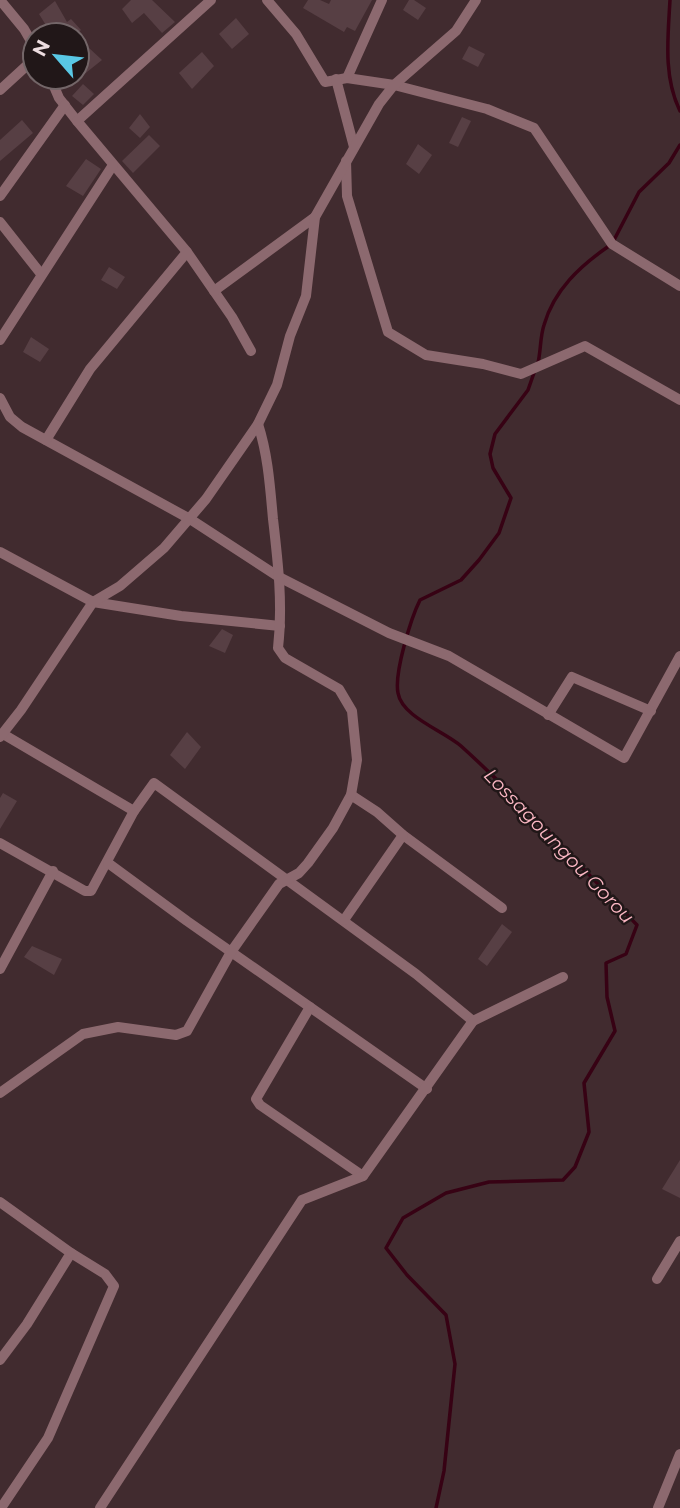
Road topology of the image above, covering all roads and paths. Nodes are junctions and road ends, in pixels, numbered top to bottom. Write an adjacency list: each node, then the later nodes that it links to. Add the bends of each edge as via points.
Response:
1 (16, 0): 6 (street)
2 (211, 0): 14 (street)
3 (267, 0): 9 (street, via 296,34 325,82)
4 (382, 0): 9 (street)
5 (476, 0): 10 (street, via 456,32)
6 (4, 4): 7 (street)
7 (21, 28)
8 (21, 71): 11 (street)
9 (341, 79): 10 (street); 15 (street)
10 (394, 85): 15 (street); 23 (street, via 487,108 534,128 612,244)
11 (0, 90)
12 (57, 91): 13 (street)
13 (65, 106): 14 (street); 18 (street)
14 (77, 121): 17 (street)
15 (354, 147): 16 (street)
16 (346, 160): 19 (street); 28 (street, via 347,196 388,332 426,355 521,374 585,346)
17 (113, 165): 21 (street); 22 (street)
18 (0, 197)
19 (315, 217): 24 (street); 29 (street, via 306,296 277,385)
20 (0, 222): 22 (street)
21 (187, 252): 24 (street); 30 (street, via 90,369)
22 (41, 274): 25 (street)
23 (680, 286)
24 (214, 291): 26 (street)
25 (0, 340)
26 (251, 351)
27 (0, 398): 30 (street, via 10,417)
28 (680, 401)
29 (258, 424): 31 (street); 33 (street, via 267,452)
30 (46, 440): 31 (street)
31 (190, 519): 33 (street); 34 (street, via 120,586)
32 (0, 552): 34 (street)
33 (279, 577): 35 (street); 38 (street, via 389,633 442,653)
34 (93, 602): 35 (street, via 181,617); 39 (street)
35 (280, 626): 40 (street, via 278,648 285,658 339,689 352,710 357,760)
36 (680, 656): 37 (street)
37 (651, 711): 38 (street, via 572,677); 38 (street, via 624,758)
38 (548, 715)
39 (1, 736): 41 (street)
40 (351, 795): 42 (street); 46 (street, via 308,863)
41 (134, 811): 44 (street); 46 (street, via 154,783)
42 (403, 835): 47 (street); 48 (street)
43 (0, 843): 45 (street)
44 (108, 863): 45 (street, via 91,891); 49 (street)
45 (52, 872): 50 (street)
46 (286, 878): 48 (street); 49 (street)
47 (502, 908)
48 (344, 920): 53 (street)
49 (231, 952): 52 (street); 55 (street, via 187,1031 176,1035 118,1027 83,1034)
50 (0, 969)
51 (563, 977): 53 (street)
52 (310, 1007): 54 (street); 56 (street, via 256,1099)
53 (473, 1021): 54 (street)
54 (427, 1088): 56 (street)
55 (0, 1093)
56 (363, 1176): 64 (street, via 302,1200)
57 (0, 1202): 59 (street)
58 (680, 1241): 60 (street)
59 (71, 1253): 61 (street); 63 (street, via 105,1274 114,1286 48,1438)
60 (657, 1279)
61 (0, 1360)
62 (680, 1454): 65 (street)
63 (1, 1508)
64 (100, 1508)
65 (657, 1508)

